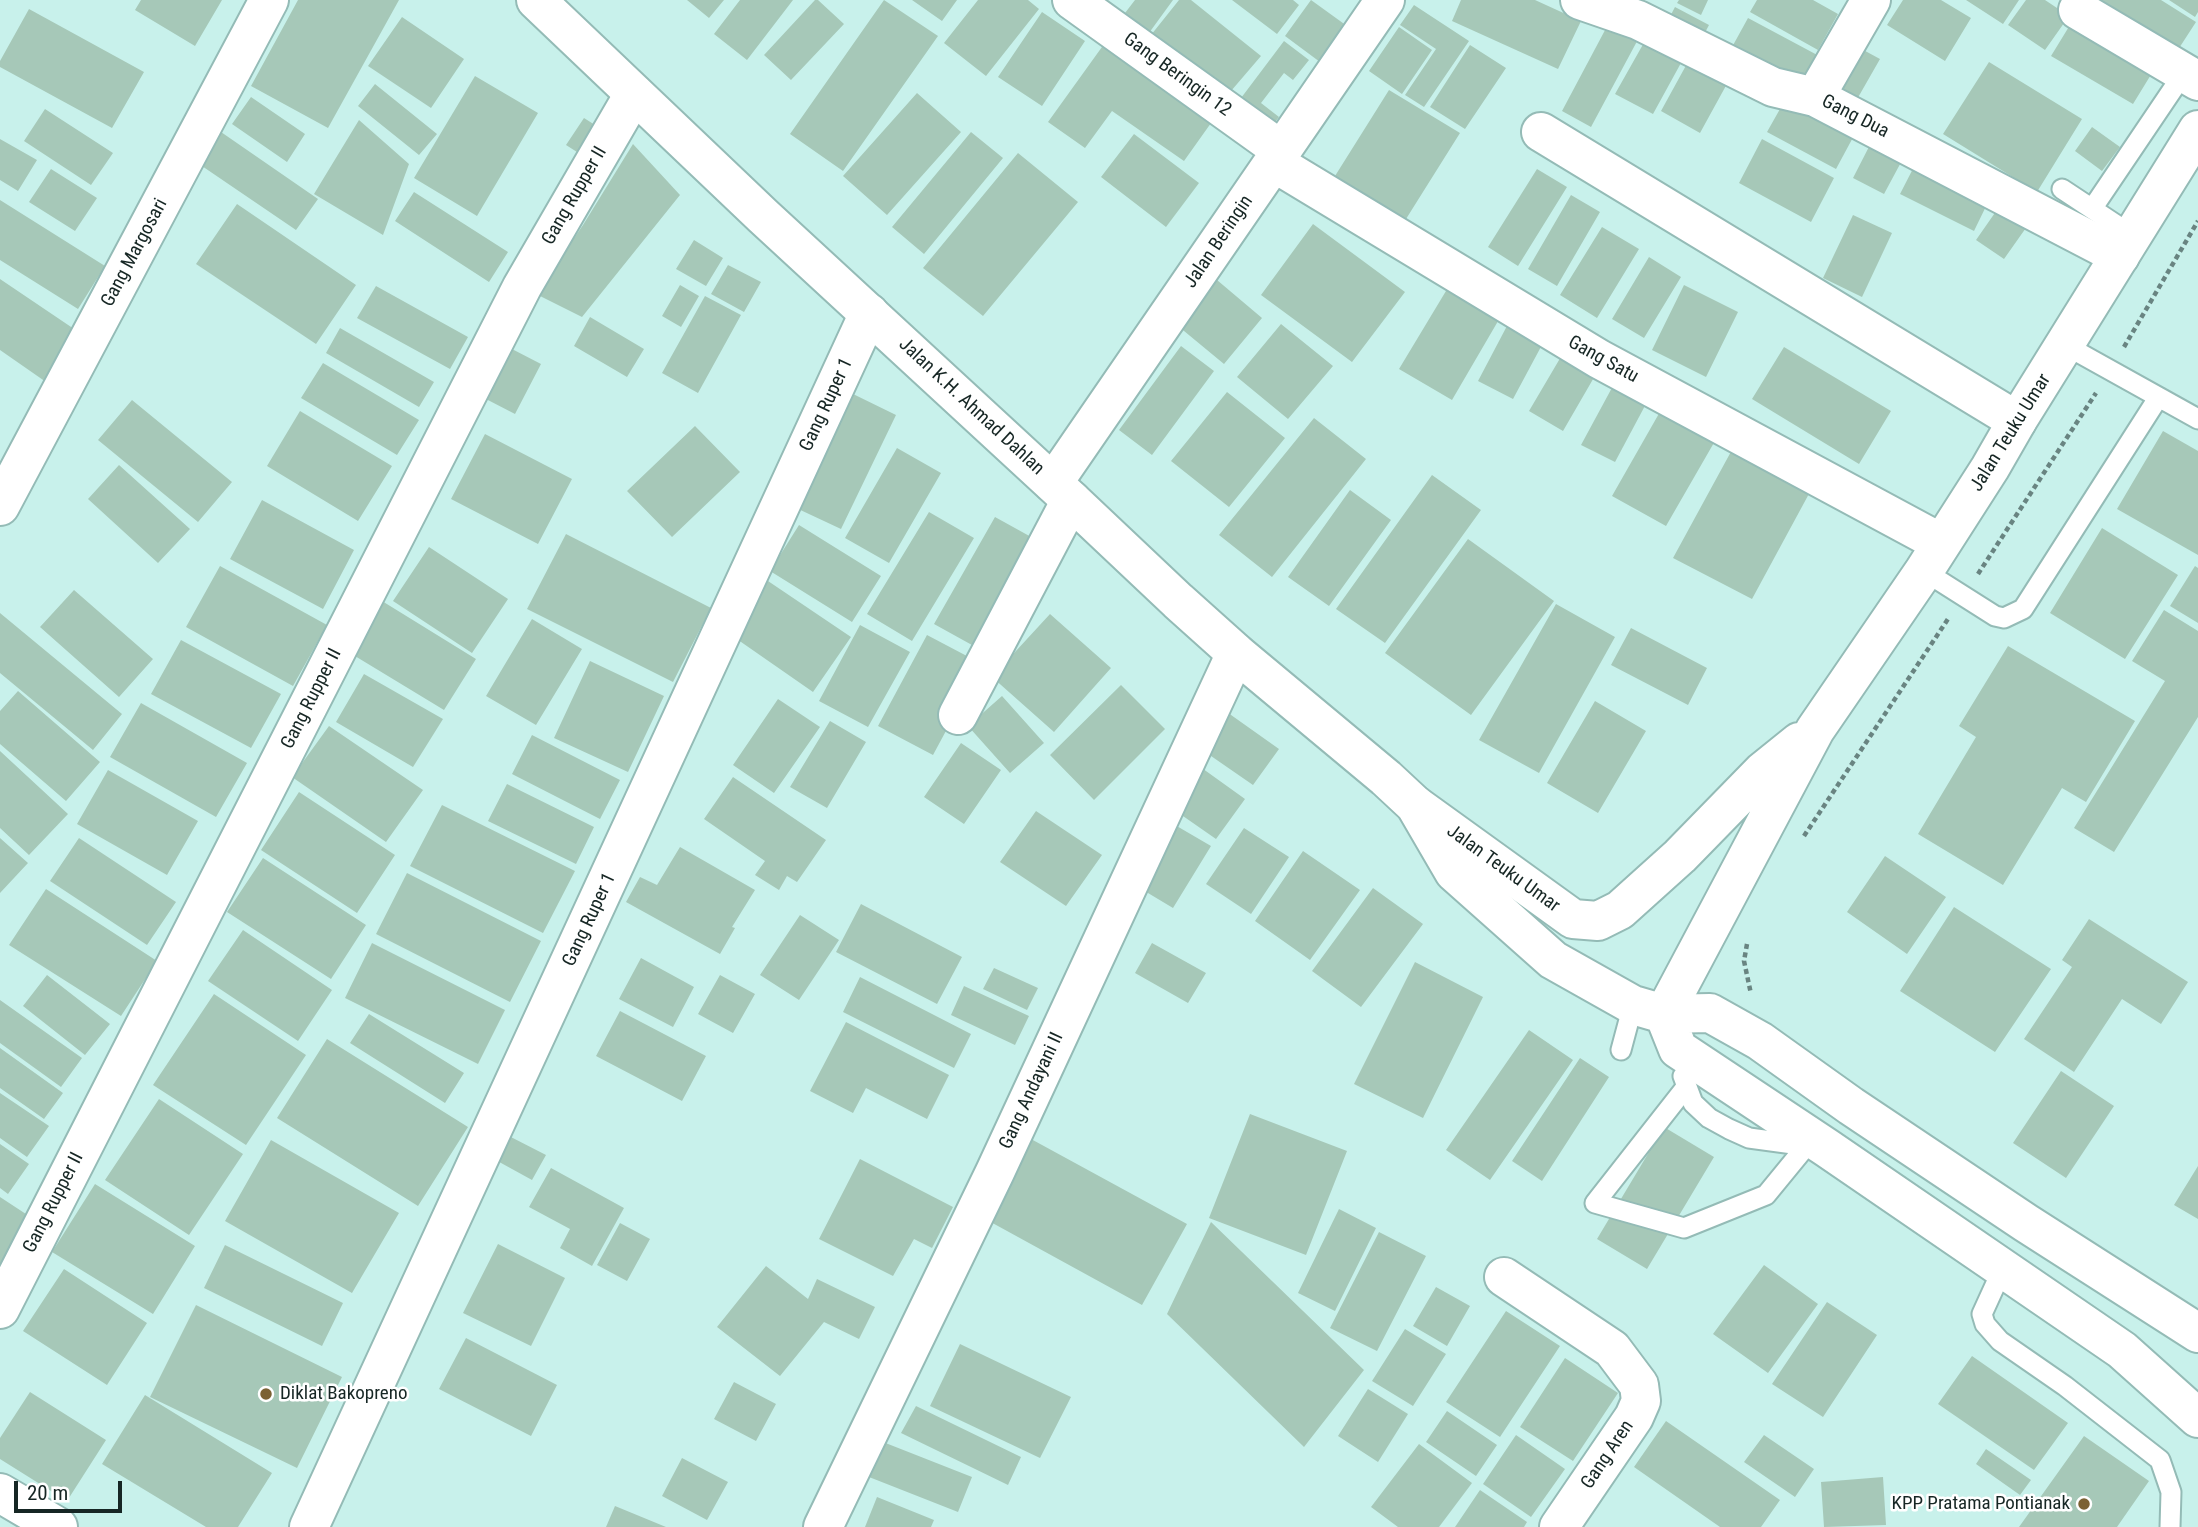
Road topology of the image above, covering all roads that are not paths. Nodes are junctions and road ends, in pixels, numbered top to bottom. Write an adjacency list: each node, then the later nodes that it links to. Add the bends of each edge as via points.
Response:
1 (269, 0): 25 (street, Gang Margosari)
2 (536, 0): 10 (street, Jalan K.H. Ahmad Dahlan)
3 (1072, 0): 15 (street, Gang Beringin 12)
4 (1385, 0): 15 (street, Jalan Beringin)
5 (1580, 0): 11 (street, Gang Dua, via 1638,20 1773,87)
6 (1871, 0): 11 (street)
7 (2078, 10): 9 (street)
8 (2146, 67): 9 (lane)
9 (2187, 83): 12 (lane); 17 (lane)
10 (634, 94): 19 (street, Jalan K.H. Ahmad Dahlan); 38 (street, Gang Rupper II, via 522,287)
11 (1815, 97): 18 (street, Gang Dua)
12 (2198, 101)
13 (2198, 130): 18 (street, Jalan Teuku Umar)
14 (1541, 132): 23 (street)
15 (1277, 156): 24 (street, Jalan Beringin); 26 (street, Gang Satu, via 1599,359)
16 (2062, 189): 17 (lane)
17 (2092, 209): 18 (lane)
18 (2127, 246): 20 (street, Jalan Teuku Umar)
19 (869, 313): 24 (street, Jalan K.H. Ahmad Dahlan); 43 (street, Gang Ruper 1)
20 (2065, 345): 21 (lane); 23 (street, Jalan Teuku Umar)
21 (2158, 398): 22 (lane); 26 (lane, via 2023,609 2004,618 1995,616 1964,596)
22 (2198, 419)
23 (2017, 421): 26 (street, Jalan Teuku Umar)
24 (1062, 492): 27 (street, Jalan K.H. Ahmad Dahlan); 28 (street, Jalan Beringin)
25 (0, 506)
26 (1933, 557): 29 (street, Jalan Teuku Umar)
27 (1236, 653): 30 (street, Jalan K.H. Ahmad Dahlan); 44 (street, Gang Andayani II, via 1001,1159)
28 (958, 715)
29 (1815, 730): 30 (street, Jalan Teuku Umar, via 1763,771 1620,911 1598,921 1573,919); 31 (street, Jalan Teuku Umar)
30 (1415, 805): 31 (street, via 1454,873 1506,920 1553,960)
31 (1648, 1010): 32 (lane); 33 (street); 39 (street, via 1710,1013 1760,1041 2026,1223)
32 (1621, 1049)
33 (1678, 1049): 34 (lane); 35 (street)
34 (1686, 1087): 35 (lane, via 1693,1103 1729,1129 1749,1138); 35 (lane, via 1595,1203 1684,1228 1766,1195)
35 (1817, 1147): 36 (street)
36 (2003, 1268): 40 (street, via 2122,1350); 46 (lane, via 1982,1314 1984,1324 2000,1341 2160,1460 2171,1492)
37 (1504, 1277): 45 (street, Gang Aren, via 1612,1349 1639,1385 1641,1401 1634,1417)
38 (0, 1309)
39 (2198, 1332)
40 (2198, 1418)
41 (0, 1493): 42 (street)
42 (58, 1527)
43 (309, 1527)
44 (823, 1527)
45 (1559, 1527)
46 (2170, 1527)

